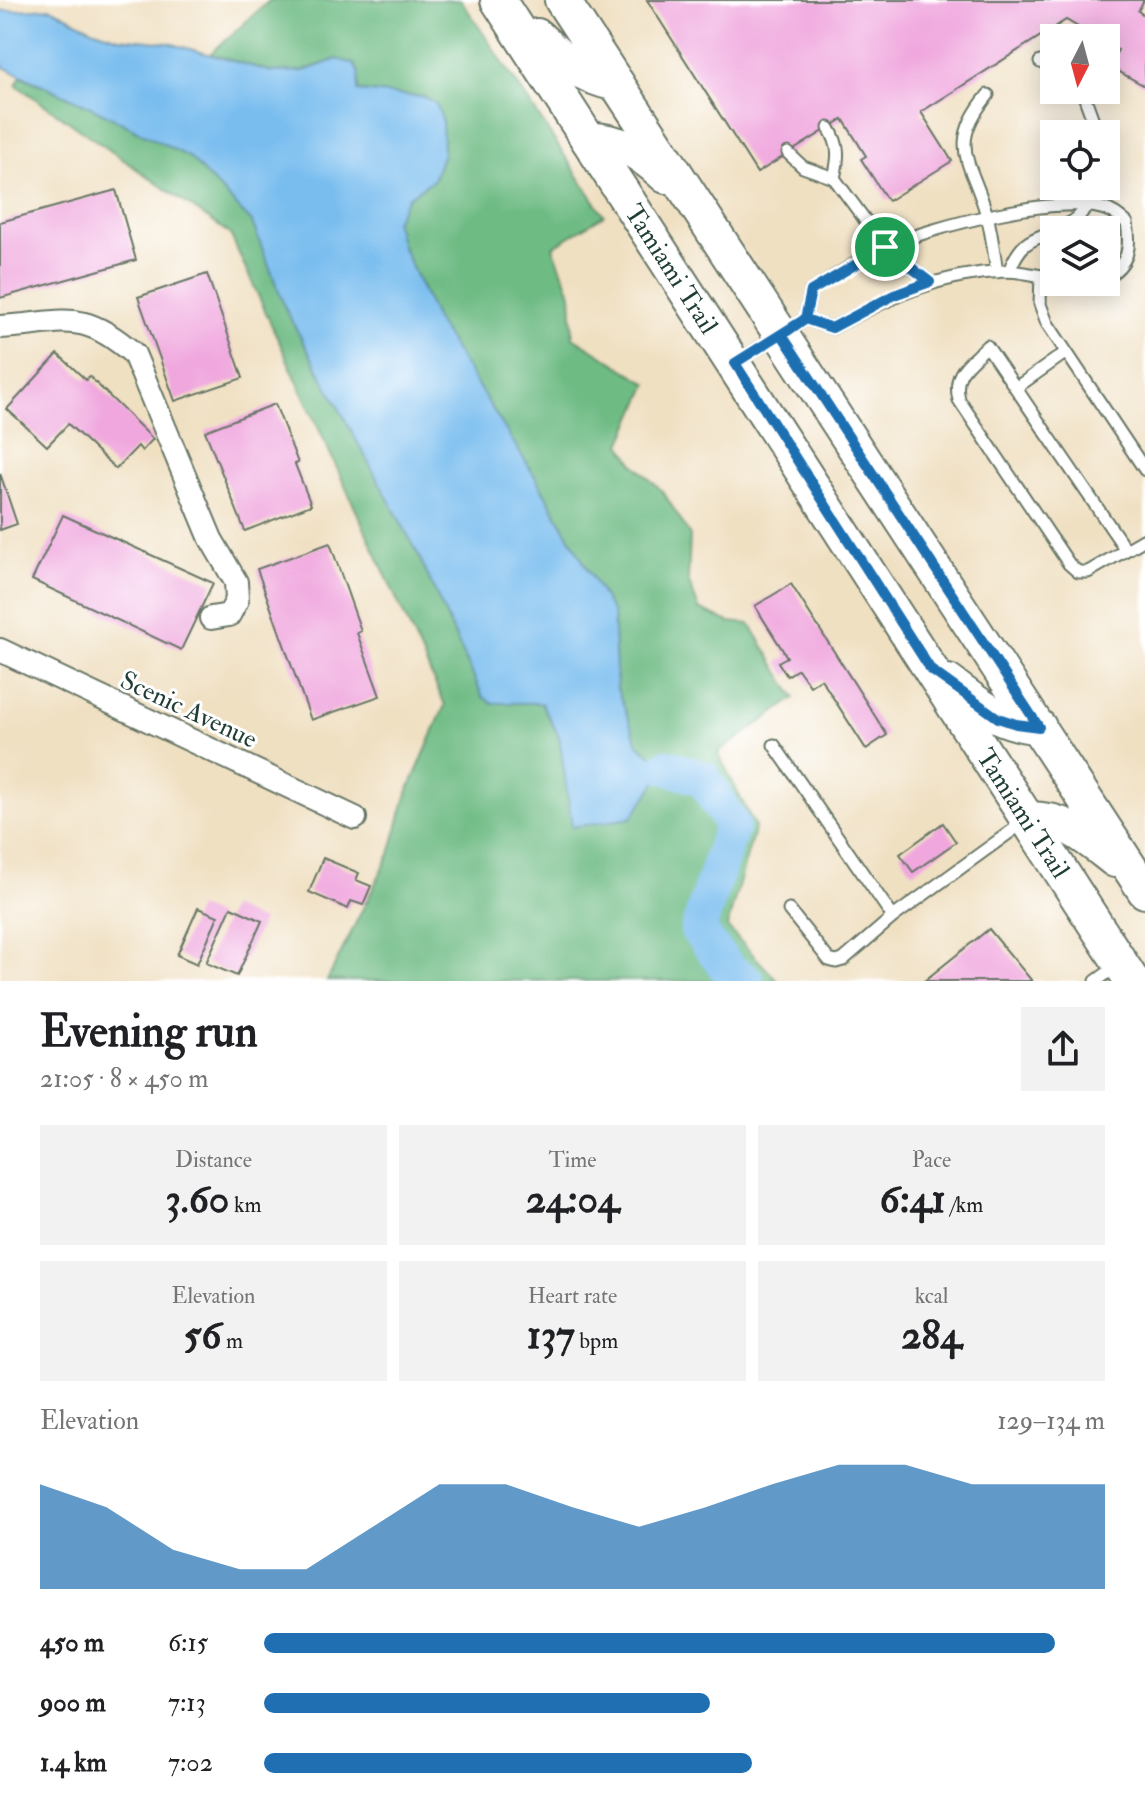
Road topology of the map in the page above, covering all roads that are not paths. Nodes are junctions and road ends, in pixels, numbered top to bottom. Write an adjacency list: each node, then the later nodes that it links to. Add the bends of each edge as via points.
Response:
1 (562, 0): 3 (main road, Tamiami Trail)
2 (499, 1): 3 (main road, via 568,66); 6 (main road, Tamiami Trail)
3 (617, 84): 9 (main road, Tamiami Trail)
4 (988, 95): 12 (lane, via 969,121 965,137 965,156)
5 (829, 128): 8 (lane, via 838,142)
6 (588, 139): 9 (main road, via 612,141 638,152); 26 (main road, Tamiami Trail)
7 (788, 153): 8 (lane, via 803,167)
8 (834, 178): 17 (lane)
9 (693, 200): 24 (main road, Tamiami Trail)
10 (1089, 200): 11 (lane)
11 (1088, 205): 12 (lane); 13 (lane); 14 (lane)
12 (987, 215): 17 (lane); 19 (lane)
13 (1079, 216)
14 (1118, 216)
15 (1120, 218): 18 (lane, via 1127,223 1130,243)
16 (1040, 236): 19 (lane, via 1027,241)
17 (885, 247): 21 (lane); 24 (lane, via 811,291)
18 (1120, 266)
19 (1003, 271): 20 (lane); 21 (lane)
20 (1040, 276)
21 (930, 282): 24 (lane, via 832,328)
22 (1040, 296): 25 (lane, via 1047,323)
23 (0, 327): 31 (street, via 88,323 134,354 211,539 236,582 237,600 229,615)
24 (794, 327): 26 (lane); 34 (main road, Tamiami Trail)
25 (1065, 353): 27 (lane); 28 (lane)
26 (735, 363): 33 (main road, Tamiami Trail)
27 (1017, 387): 30 (lane); 30 (lane, via 987,346 960,372 955,386 959,400 1069,564 1088,572)
28 (1145, 470)
29 (1145, 539): 30 (lane)
30 (1126, 550)
31 (211, 618)
32 (0, 650): 36 (street, Scenic Avenue)
33 (931, 670): 34 (main road, via 998,718); 37 (main road, Tamiami Trail)
34 (1039, 727): 38 (main road, Tamiami Trail)
35 (774, 745): 40 (lane)
36 (355, 818)
37 (1028, 819): 38 (main road, via 1072,827); 40 (lane); 41 (main road, Tamiami Trail)
38 (1140, 883)
39 (789, 910): 40 (lane, via 836,962)
40 (893, 917)
41 (1116, 975)

